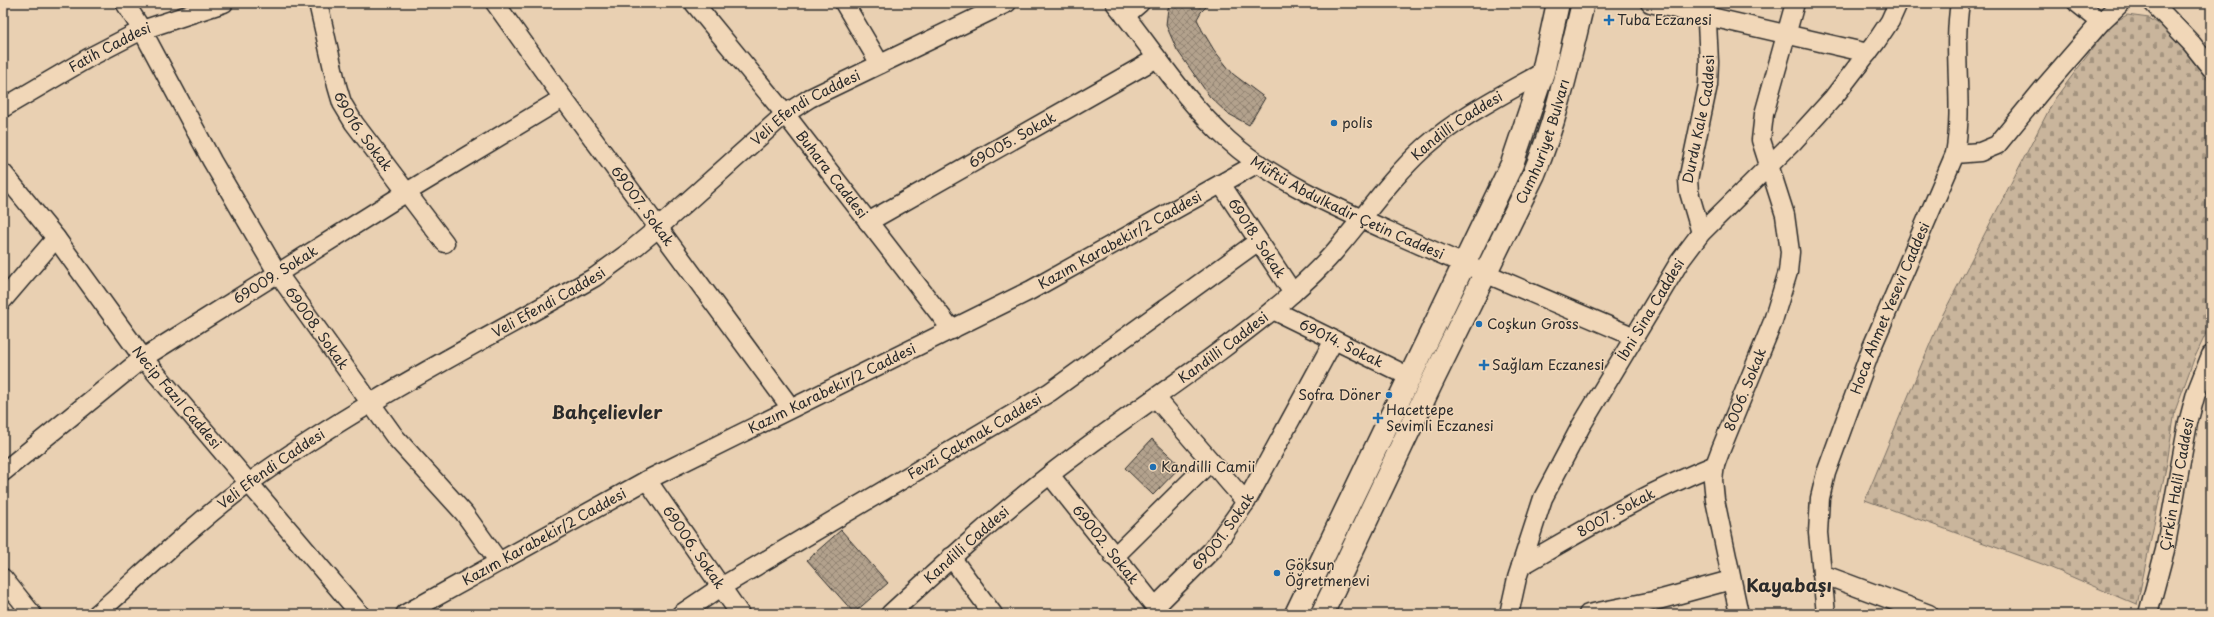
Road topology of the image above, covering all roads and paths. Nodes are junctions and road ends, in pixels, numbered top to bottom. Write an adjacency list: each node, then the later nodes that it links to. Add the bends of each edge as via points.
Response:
1 (125, 3): 21 (street, 69008. Sokak)
2 (224, 3): 21 (street, Fatih Caddesi)
3 (318, 3): 36 (street, 69016. Sokak, via 342,103 354,123)
4 (495, 3): 28 (street, 69007. Sokak)
5 (694, 3): 30 (street, Buhara Caddesi)
6 (844, 3): 25 (street)
7 (1006, 3): 25 (street, Veli Efendi Caddesi)
8 (1140, 3): 18 (street)
9 (1558, 3): 27 (main road, Cumhuriyet Bulvarı)
10 (1583, 3): 46 (main road, Cumhuriyet Bulvarı, via 1560,98 1543,153)
11 (1650, 3): 19 (street)
12 (1795, 3): 22 (street, 8006. Sokak)
13 (1898, 3): 23 (street, İbni Sina Caddesi, via 1890,21)
14 (1960, 3): 31 (street, Hoca Ahmet Yesevi Caddesi, via 1957,46 1959,119)
15 (2077, 3): 20 (street)
16 (2121, 3): 20 (street)
17 (2153, 3): 26 (street)
18 (1120, 9): 24 (street, Müftü Abdulkadir Çetin Caddesi)
19 (1706, 9): 22 (street); 40 (street, Durdu Kale Caddesi, via 1708,85 1688,180)
20 (2101, 22): 31 (street, via 1998,146 1980,152)
21 (142, 30): 29 (street, Fatih Caddesi); 45 (street, 69008. Sokak, via 212,161)
22 (1785, 34): 23 (street); 33 (street, 8006. Sokak, via 1762,127 1761,140)
23 (1868, 53): 33 (street, İbni Sina Caddesi, via 1833,98)
24 (1157, 58): 32 (street, Müftü Abdulkadir Çetin Caddesi, via 1204,116 1228,140); 38 (street, 69005. Sokak)
25 (880, 64): 30 (street, Veli Efendi Caddesi, via 810,98)
26 (2211, 68)
27 (1543, 72): 37 (street, Kandilli Caddesi, via 1447,129 1423,149 1387,186); 44 (main road, Cumhuriyet Bulvarı, via 1512,164)
28 (563, 98): 36 (street, 69009. Sokak); 39 (street, 69007. Sokak)
29 (3, 108)
30 (785, 114): 38 (street, Buhara Caddesi); 39 (street, Veli Efendi Caddesi)
31 (1955, 154): 70 (street, Hoca Ahmet Yesevi Caddesi, via 1872,347 1826,473 1818,515)
32 (1258, 163): 35 (street, Kazım Karabekir/2 Caddesi); 37 (street, Müftü Abdulkadir Çetin Caddesi)
33 (1769, 167): 40 (street, İbni Sina Caddesi); 60 (street, 8006. Sokak, via 1785,216 1790,252 1788,272 1772,324)
34 (3, 173): 41 (street, Necip Fazıl Caddesi)
35 (1221, 184): 42 (street, 69018. Sokak); 50 (street, Kazım Karabekir/2 Caddesi, via 1031,290)
36 (407, 192): 43 (street, 69016. Sokak); 45 (street, 69009. Sokak)
37 (1361, 219): 44 (street, Müftü Abdulkadir Çetin Caddesi); 47 (street, Kandilli Caddesi, via 1323,265)
38 (868, 222): 50 (street, Buhara Caddesi)
39 (659, 227): 57 (street, Veli Efendi Caddesi, via 595,276); 58 (street, 69007. Sokak)
40 (1701, 233): 51 (street, İbni Sina Caddesi, via 1680,261)
41 (56, 238): 48 (street); 54 (street, Necip Fazıl Caddesi)
42 (1257, 242): 47 (street, 69018. Sokak); 73 (street, Fevzi Çakmak Caddesi, via 1050,392)
43 (445, 243)
44 (1464, 264): 46 (street, Müftü Abdulkadir Çetin Caddesi); 55 (main road, Cumhuriyet Bulvarı)
45 (278, 274): 54 (street, 69009. Sokak); 57 (street, 69008. Sokak)
46 (1486, 274): 51 (street, Müftü Abdulkadir Çetin Caddesi); 84 (main road, Cumhuriyet Bulvarı)
47 (1293, 293): 49 (street, Kandilli Caddesi)
48 (3, 300)
49 (1273, 310): 52 (street, 69014. Sokak); 56 (street, Kandilli Caddesi)
50 (952, 330): 58 (street, Kazım Karabekir/2 Caddesi)
51 (1635, 337): 69 (street, İbni Sina Caddesi, via 1581,426 1543,498)
52 (1334, 340): 55 (street, 69014. Sokak); 65 (street, 69001. Sokak)
53 (2211, 355): 90 (street, Çirkin Halil Caddesi, via 2196,393 2188,423 2166,550)
54 (143, 358): 61 (street, 69009. Sokak); 64 (street, Necip Fazıl Caddesi)
55 (1410, 377): 83 (main road, Cumhuriyet Bulvarı)
56 (1156, 398): 59 (street); 62 (street, Kandilli Caddesi)
57 (371, 404): 64 (street, Veli Efendi Caddesi); 68 (street, 69008. Sokak, via 395,437 464,513)
58 (791, 408): 63 (street, Kazım Karabekir/2 Caddesi)
59 (1210, 462): 65 (street); 67 (street)
60 (1715, 465): 69 (street, 8007. Sokak, via 1643,498); 72 (street, 8006. Sokak, via 1715,500)
61 (3, 472)
62 (1050, 475): 66 (street, Kandilli Caddesi); 67 (street, 69002. Sokak)
63 (647, 480): 68 (street, Kazım Karabekir/2 Caddesi); 73 (street, 69006. Sokak)
64 (248, 484): 76 (street, Veli Efendi Caddesi, via 213,511); 77 (street, Necip Fazıl Caddesi)
65 (1246, 502): 74 (street, 69001. Sokak, via 1212,550)
66 (951, 557): 81 (street, Kandilli Caddesi); 82 (street)
67 (1114, 557): 74 (street, 69002. Sokak)
68 (499, 562): 78 (street, Kazım Karabekir/2 Caddesi)
69 (1521, 566): 85 (street, İbni Sina Caddesi)
70 (1822, 574): 88 (street, Hoca Ahmet Yesevi Caddesi); 89 (street)
71 (3, 578): 75 (street)
72 (1731, 580): 86 (street, via 1658,600); 87 (street, 8006. Sokak)
73 (721, 587): 79 (street, Fevzi Çakmak Caddesi); 80 (street, 69006. Sokak)
74 (1158, 611)
75 (32, 614)
76 (97, 614)
77 (360, 614)
78 (405, 614)
79 (681, 614)
80 (740, 614)
81 (890, 614)
82 (993, 614)
83 (1296, 614)
84 (1322, 614)
85 (1509, 614)
86 (1588, 614)
87 (1739, 614)
88 (1826, 614)
89 (1929, 614)
90 (2148, 614)

